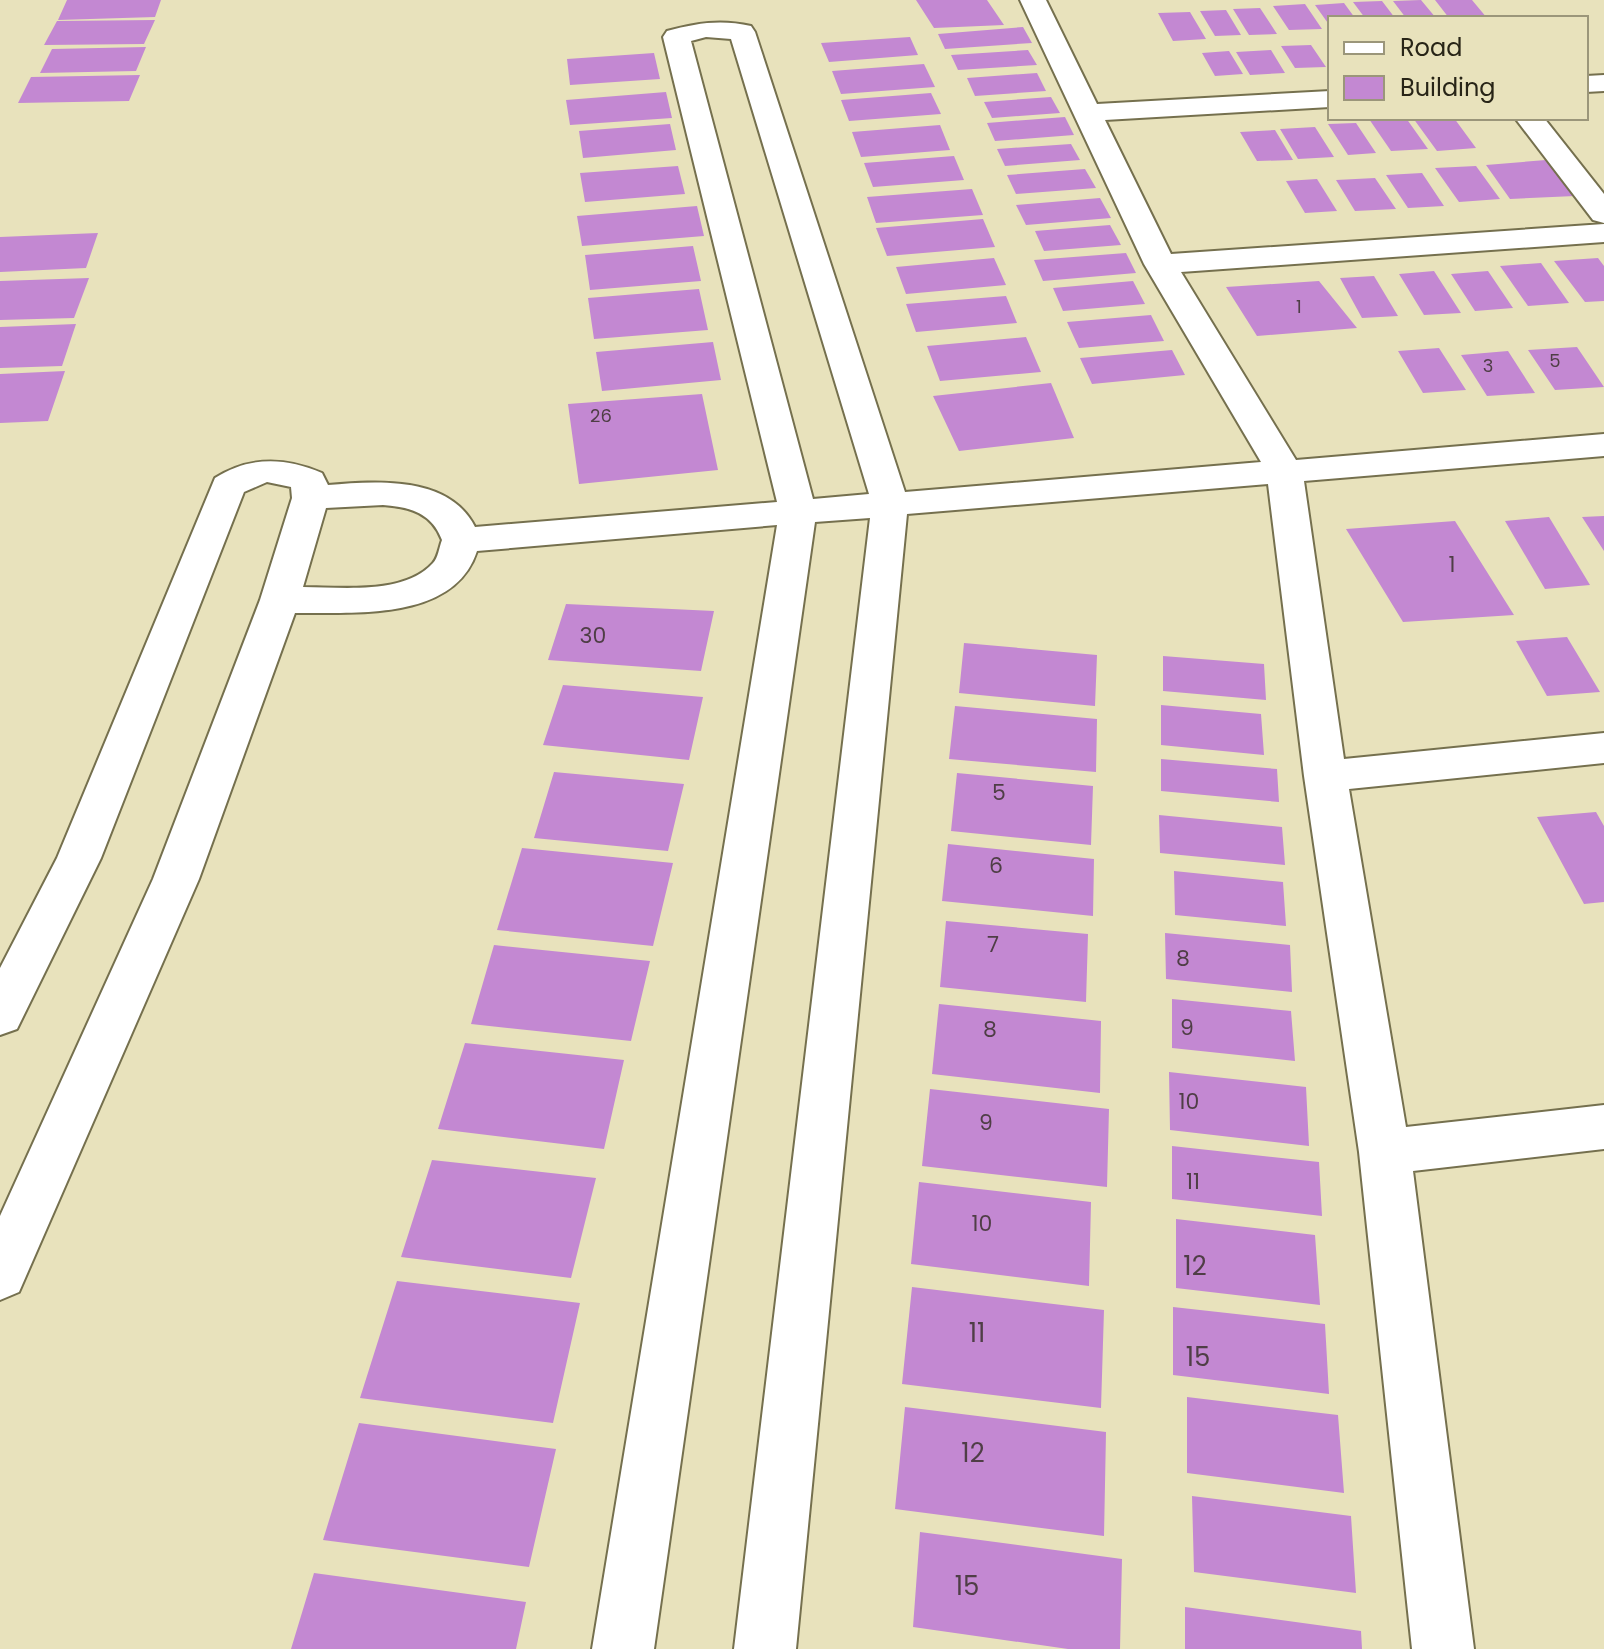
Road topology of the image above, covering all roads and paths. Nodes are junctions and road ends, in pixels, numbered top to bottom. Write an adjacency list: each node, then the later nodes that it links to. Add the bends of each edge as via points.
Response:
1 (1033, 0): 3 (street)
2 (1328, 99): 3 (street)
3 (1086, 113): 7 (street)
4 (1531, 120): 5 (street)
5 (1604, 214)
6 (1604, 233): 7 (street)
7 (1160, 264): 9 (street)
8 (1604, 445): 9 (street)
9 (1284, 470): 11 (street); 16 (street)
10 (310, 498): 13 (street, via 372,493 423,500 451,518); 14 (street); 17 (street, via 309,481 282,471 247,472 228,486 79,858)
11 (890, 502): 12 (street); 12 (street, via 742,32 691,31 676,37); 22 (street)
12 (798, 512): 13 (street); 21 (street)
13 (461, 540): 14 (street, via 451,568 401,596)
14 (280, 600): 20 (street, via 176,879)
15 (1604, 748): 16 (street)
16 (1325, 776): 19 (street)
17 (0, 1015)
18 (1604, 1127): 19 (street)
19 (1385, 1152): 23 (street)
20 (0, 1275)
21 (623, 1649)
22 (765, 1649)
23 (1443, 1649)

